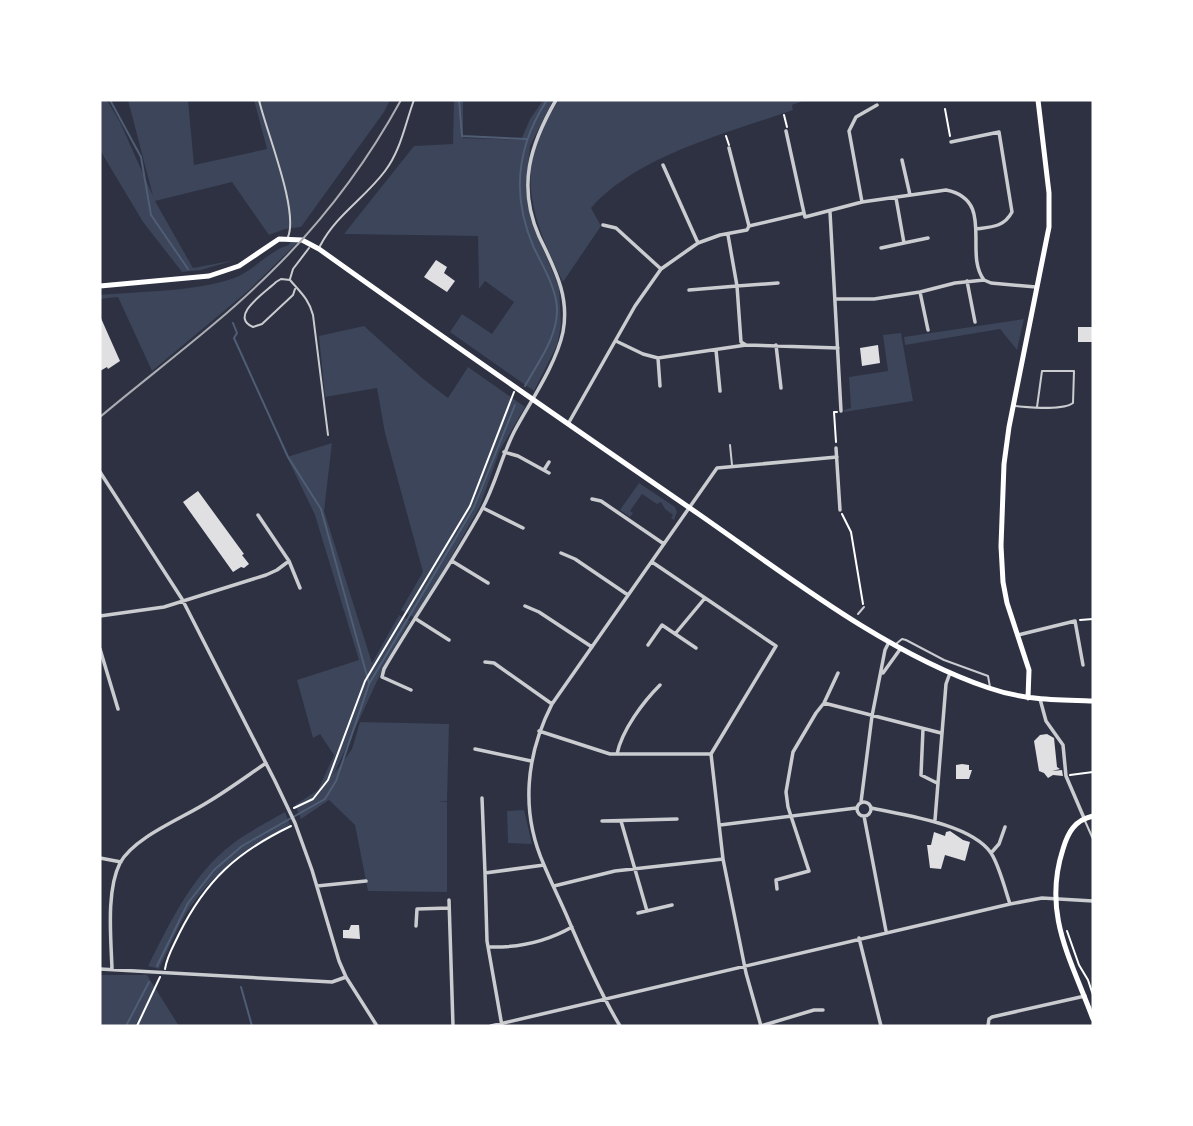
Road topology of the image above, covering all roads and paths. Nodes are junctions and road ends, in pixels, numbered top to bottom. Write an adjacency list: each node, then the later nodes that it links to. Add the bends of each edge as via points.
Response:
1 (259, 100): 23 (lane, via 289,204)
2 (414, 100): 29 (lane, via 387,168 332,225)
3 (556, 100): 54 (street, via 532,147 528,184 533,219 562,285 564,323 559,345)
4 (1038, 100): 37 (main road, via 1049,212)
5 (877, 105): 16 (street, via 856,117 849,131)
6 (945, 109): 10 (path)
7 (784, 114): 8 (path)
8 (786, 131): 18 (street)
9 (726, 136): 11 (path)
10 (951, 142): 21 (street, via 999,132 1012,212 999,226)
11 (729, 148): 20 (street)
12 (902, 160): 14 (street)
13 (663, 165): 25 (street)
14 (910, 195): 15 (street); 21 (street, via 957,192 970,206)
15 (896, 198): 16 (street); 26 (street)
16 (862, 202): 17 (street)
17 (830, 212): 18 (street, via 805,217); 41 (street)
18 (804, 213): 20 (street)
19 (603, 225): 30 (street, via 615,228)
20 (749, 226): 22 (street)
21 (976, 229): 32 (street)
22 (728, 235): 25 (street); 36 (street)
23 (288, 238): 27 (main road); 35 (main road, via 217,274)
24 (928, 238): 26 (street)
25 (698, 243): 30 (street)
26 (904, 243): 28 (street)
27 (311, 244): 29 (main road); 31 (lane)
28 (881, 247)
29 (319, 249): 51 (main road)
30 (661, 269): 44 (street)
31 (290, 279): 38 (lane); 38 (lane, via 276,282 245,310 246,323 253,327 262,324)
32 (984, 280): 33 (street); 37 (street)
33 (967, 281): 40 (street); 42 (street)
34 (778, 283): 36 (street)
35 (100, 286)
36 (737, 286): 39 (street); 45 (street, via 741,342)
37 (1038, 287): 55 (main road)
38 (295, 288): 59 (lane, via 310,300)
39 (689, 290)
40 (920, 292): 41 (street); 43 (street)
41 (835, 299): 47 (street)
42 (975, 322)
43 (928, 330)
44 (616, 341): 49 (street); 58 (street)
45 (746, 345): 46 (street); 48 (street)
46 (776, 345): 47 (street); 52 (street)
47 (838, 348): 57 (street)
48 (716, 349): 49 (street); 53 (street)
49 (658, 358): 50 (street)
50 (660, 386)
51 (515, 387): 54 (main road); 130 (path, via 470,506 365,681 328,780 313,799)
52 (781, 388)
53 (720, 391)
54 (533, 399): 58 (main road); 62 (street)
55 (1014, 406): 56 (lane); 93 (main road, via 1004,464 1001,568)
56 (1037, 407): 56 (lane, via 1073,403 1074,371 1042,370)
57 (841, 411): 61 (path, via 834,412)
58 (568, 425): 70 (main road)
59 (328, 435)
60 (730, 445): 65 (lane)
61 (836, 448): 63 (street)
62 (504, 452): 66 (street); 71 (street)
63 (837, 457): 65 (street); 72 (street)
64 (549, 462): 66 (street)
65 (732, 466): 70 (street, via 717,468)
66 (544, 470): 68 (street)
67 (100, 472): 84 (street)
68 (549, 473)
69 (592, 499): 75 (street)
70 (688, 507): 75 (street); 96 (main road)
71 (483, 508): 74 (street); 78 (street)
72 (840, 510): 86 (path, via 851,532)
73 (258, 515): 77 (street)
74 (523, 528)
75 (664, 544): 79 (street)
76 (561, 553): 82 (street)
77 (289, 561): 81 (street); 84 (street, via 266,575)
78 (452, 561): 80 (street); 89 (street)
79 (652, 562): 82 (street); 83 (street)
80 (488, 583)
81 (300, 588)
82 (628, 595): 97 (street)
83 (705, 598): 92 (street); 120 (street, via 776,646)
84 (183, 600): 88 (street, via 155,609); 122 (street)
85 (525, 607): 97 (street)
86 (864, 607): 87 (lane)
87 (858, 614)
88 (100, 616)
89 (416, 619): 94 (street); 107 (street, via 382,677)
90 (1093, 619): 91 (path)
91 (1075, 621): 93 (street); 101 (street)
92 (675, 634): 95 (street, via 662,625); 98 (street)
93 (1018, 635): 108 (main road, via 1030,679)
94 (449, 640)
95 (648, 645)
96 (896, 645): 103 (main road); 104 (street); 104 (street, via 886,650); 106 (lane, via 906,640 988,676)
97 (592, 647): 112 (street)
98 (696, 648)
99 (100, 649): 113 (street)
100 (485, 662): 112 (street, via 494,663)
101 (1083, 665)
102 (838, 673): 111 (street)
103 (950, 673): 106 (main road); 117 (street)
104 (881, 675): 114 (street)
105 (660, 685): 119 (street, via 631,723)
106 (990, 688): 108 (main road)
107 (411, 690)
108 (1028, 698): 109 (main road)
109 (1040, 699): 110 (main road); 124 (street, via 1046,721 1063,745)
110 (1093, 701)
111 (824, 703): 114 (street); 131 (street, via 793,752 786,792)
112 (552, 704): 116 (street)
113 (118, 709)
114 (872, 716): 115 (street); 127 (street)
115 (923, 728): 117 (street); 125 (street, via 921,775)
116 (539, 731): 119 (street); 121 (street)
117 (941, 733): 125 (street)
118 (475, 750): 121 (street)
119 (617, 754): 120 (street)
120 (711, 754): 140 (street)
121 (531, 761): 147 (street, via 530,819)
122 (266, 764): 130 (street); 146 (street, via 144,838)
123 (1093, 772): 124 (path)
124 (1066, 776): 134 (street)
125 (937, 783): 136 (street)
126 (482, 798): 149 (street)
127 (861, 802): 128 (street); 129 (street)
128 (856, 808): 131 (street); 132 (street)
129 (871, 808): 132 (street); 136 (street)
130 (290, 812): 139 (street)
131 (793, 815): 140 (street); 153 (street, via 809,870 776,880)
132 (864, 816): 164 (street)
133 (1093, 816): 134 (main road)
134 (1084, 818): 142 (lane); 154 (main road, via 1065,842)
135 (677, 819): 138 (street)
136 (935, 820): 143 (street)
137 (602, 821): 138 (street)
138 (621, 821): 148 (street)
139 (295, 823): 151 (street); 171 (path, via 247,851 212,882 192,908)
140 (720, 825): 145 (street)
141 (1005, 828): 143 (street)
142 (1093, 839)
143 (991, 853): 157 (street)
144 (100, 858): 146 (street)
145 (723, 859): 148 (street); 168 (street)
146 (121, 862): 170 (street, via 111,912)
147 (544, 865): 149 (street); 152 (street)
148 (634, 869): 152 (street); 160 (street)
149 (485, 873): 167 (street)
150 (366, 881): 151 (street)
151 (317, 886): 172 (street)
152 (554, 886): 163 (street)
153 (777, 889)
154 (1054, 899): 156 (street); 157 (street); 174 (main road, via 1061,934)
155 (449, 900): 159 (street)
156 (1093, 901)
157 (1010, 904): 164 (street)
158 (672, 905): 160 (street)
159 (449, 908): 162 (street, via 417,909); 181 (street)
160 (647, 911): 161 (street)
161 (638, 913)
162 (416, 926)
163 (572, 928): 167 (street, via 526,944); 175 (street)
164 (886, 931): 166 (street)
165 (1067, 931): 173 (path)
166 (859, 937): 168 (street); 185 (street)
167 (488, 947): 178 (street)
168 (745, 966): 175 (street); 184 (street)
169 (100, 969): 170 (street)
170 (112, 969): 171 (street)
171 (164, 972): 172 (street, via 332,982); 179 (path)
172 (346, 977): 180 (street)
173 (1093, 995)
174 (1085, 996): 177 (main road); 186 (street, via 992,1017)
175 (603, 998): 178 (street); 183 (street)
176 (823, 1010): 184 (street)
177 (1093, 1019)
178 (501, 1025): 182 (street)
179 (137, 1026)
180 (377, 1026)
181 (453, 1026)
182 (491, 1026)
183 (620, 1026)
184 (761, 1026)
185 (881, 1026)
186 (988, 1026)

